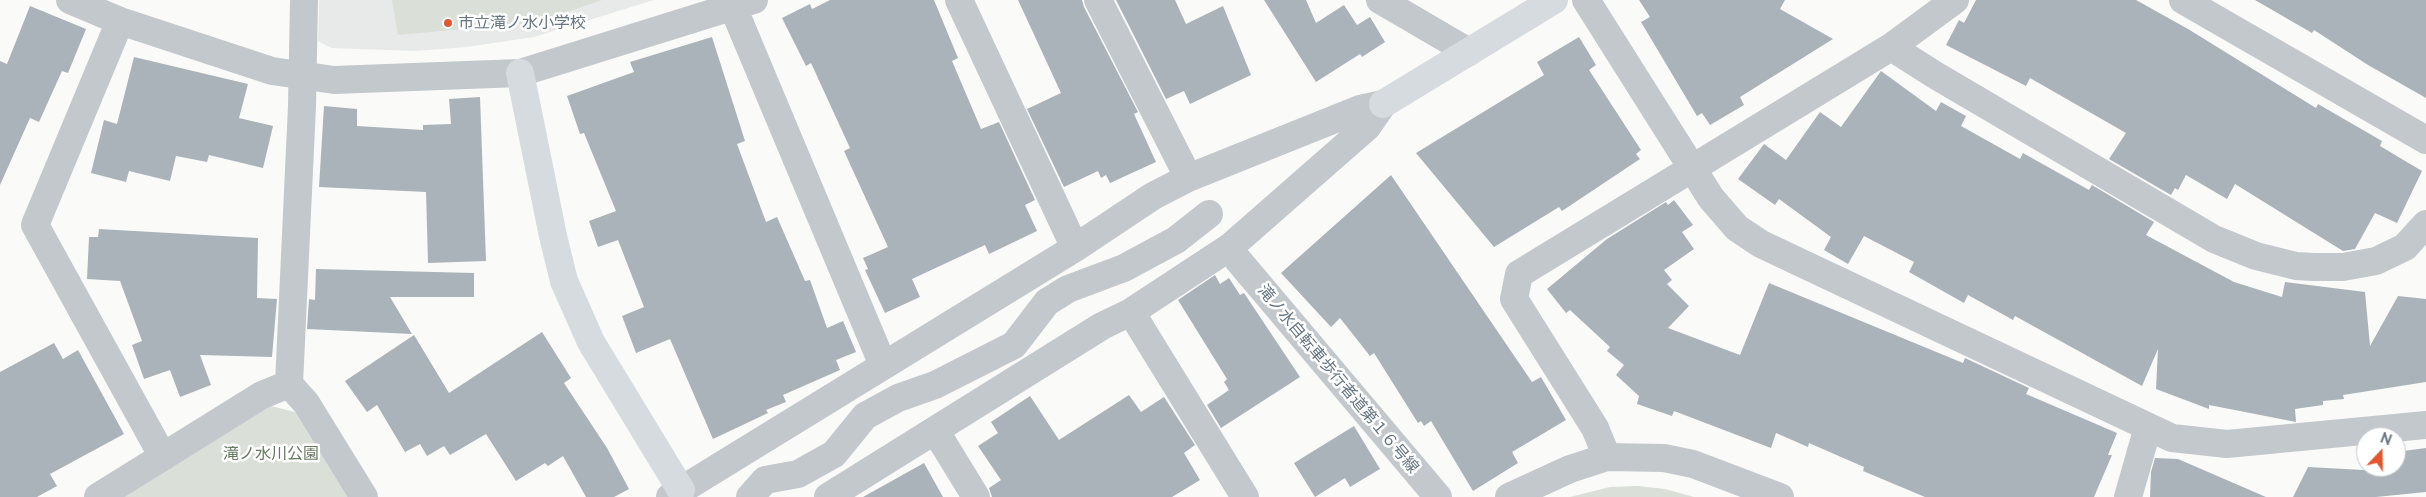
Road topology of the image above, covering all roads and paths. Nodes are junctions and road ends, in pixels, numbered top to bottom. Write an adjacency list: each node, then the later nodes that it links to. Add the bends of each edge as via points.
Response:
1 (70, 0): 11 (street)
2 (304, 0): 15 (street)
3 (958, 0): 22 (street)
4 (1098, 0): 18 (street)
5 (1380, 0): 13 (street)
6 (1554, 0): 13 (street)
7 (1586, 0): 19 (street)
8 (1955, 0): 12 (street)
9 (2183, 0): 17 (street)
10 (744, 4): 14 (street); 25 (street)
11 (120, 21): 15 (street, via 272,71); 30 (street, via 35,225)
12 (1892, 47): 19 (street); 21 (street, via 2206,234 2256,256 2314,267 2376,261 2405,247)
13 (1469, 52): 16 (street)
14 (520, 74): 15 (street, via 334,80); 32 (street, via 564,281 591,342)
15 (303, 76): 26 (street)
16 (1383, 104): 22 (street, via 1360,109 1188,178 1153,196); 24 (street, via 1367,127 1230,247)
17 (2426, 140)
18 (1182, 165)
19 (1692, 168): 28 (street, via 1711,198 1737,228 1761,244); 31 (street, via 1519,274 1514,299 1595,428)
20 (1209, 214): 35 (street, via 1176,240 1124,268 1075,286 1047,302 1014,345 865,416 834,454 798,474 765,480)
21 (2426, 224)
22 (1075, 248): 25 (street)
23 (1238, 260): 39 (street, 滝ノ水自転車歩行者道第１６号線)
24 (1132, 312): 29 (street, via 1102,326); 38 (street)
25 (883, 365): 32 (street)
26 (289, 384): 30 (street, via 262,395); 34 (street, via 306,403)
27 (2426, 425): 28 (street, via 2226,444 2172,438)
28 (2148, 427): 42 (street)
29 (935, 430): 36 (street); 37 (street)
30 (163, 457): 33 (street)
31 (1607, 457): 40 (street, via 1570,468); 41 (street, via 1664,458 1693,464)
32 (676, 494)
33 (98, 497)
34 (364, 497)
35 (750, 497)
36 (828, 497)
37 (976, 497)
38 (1245, 497)
39 (1438, 497)
40 (1509, 497)
41 (1780, 497)
42 (2128, 497)

